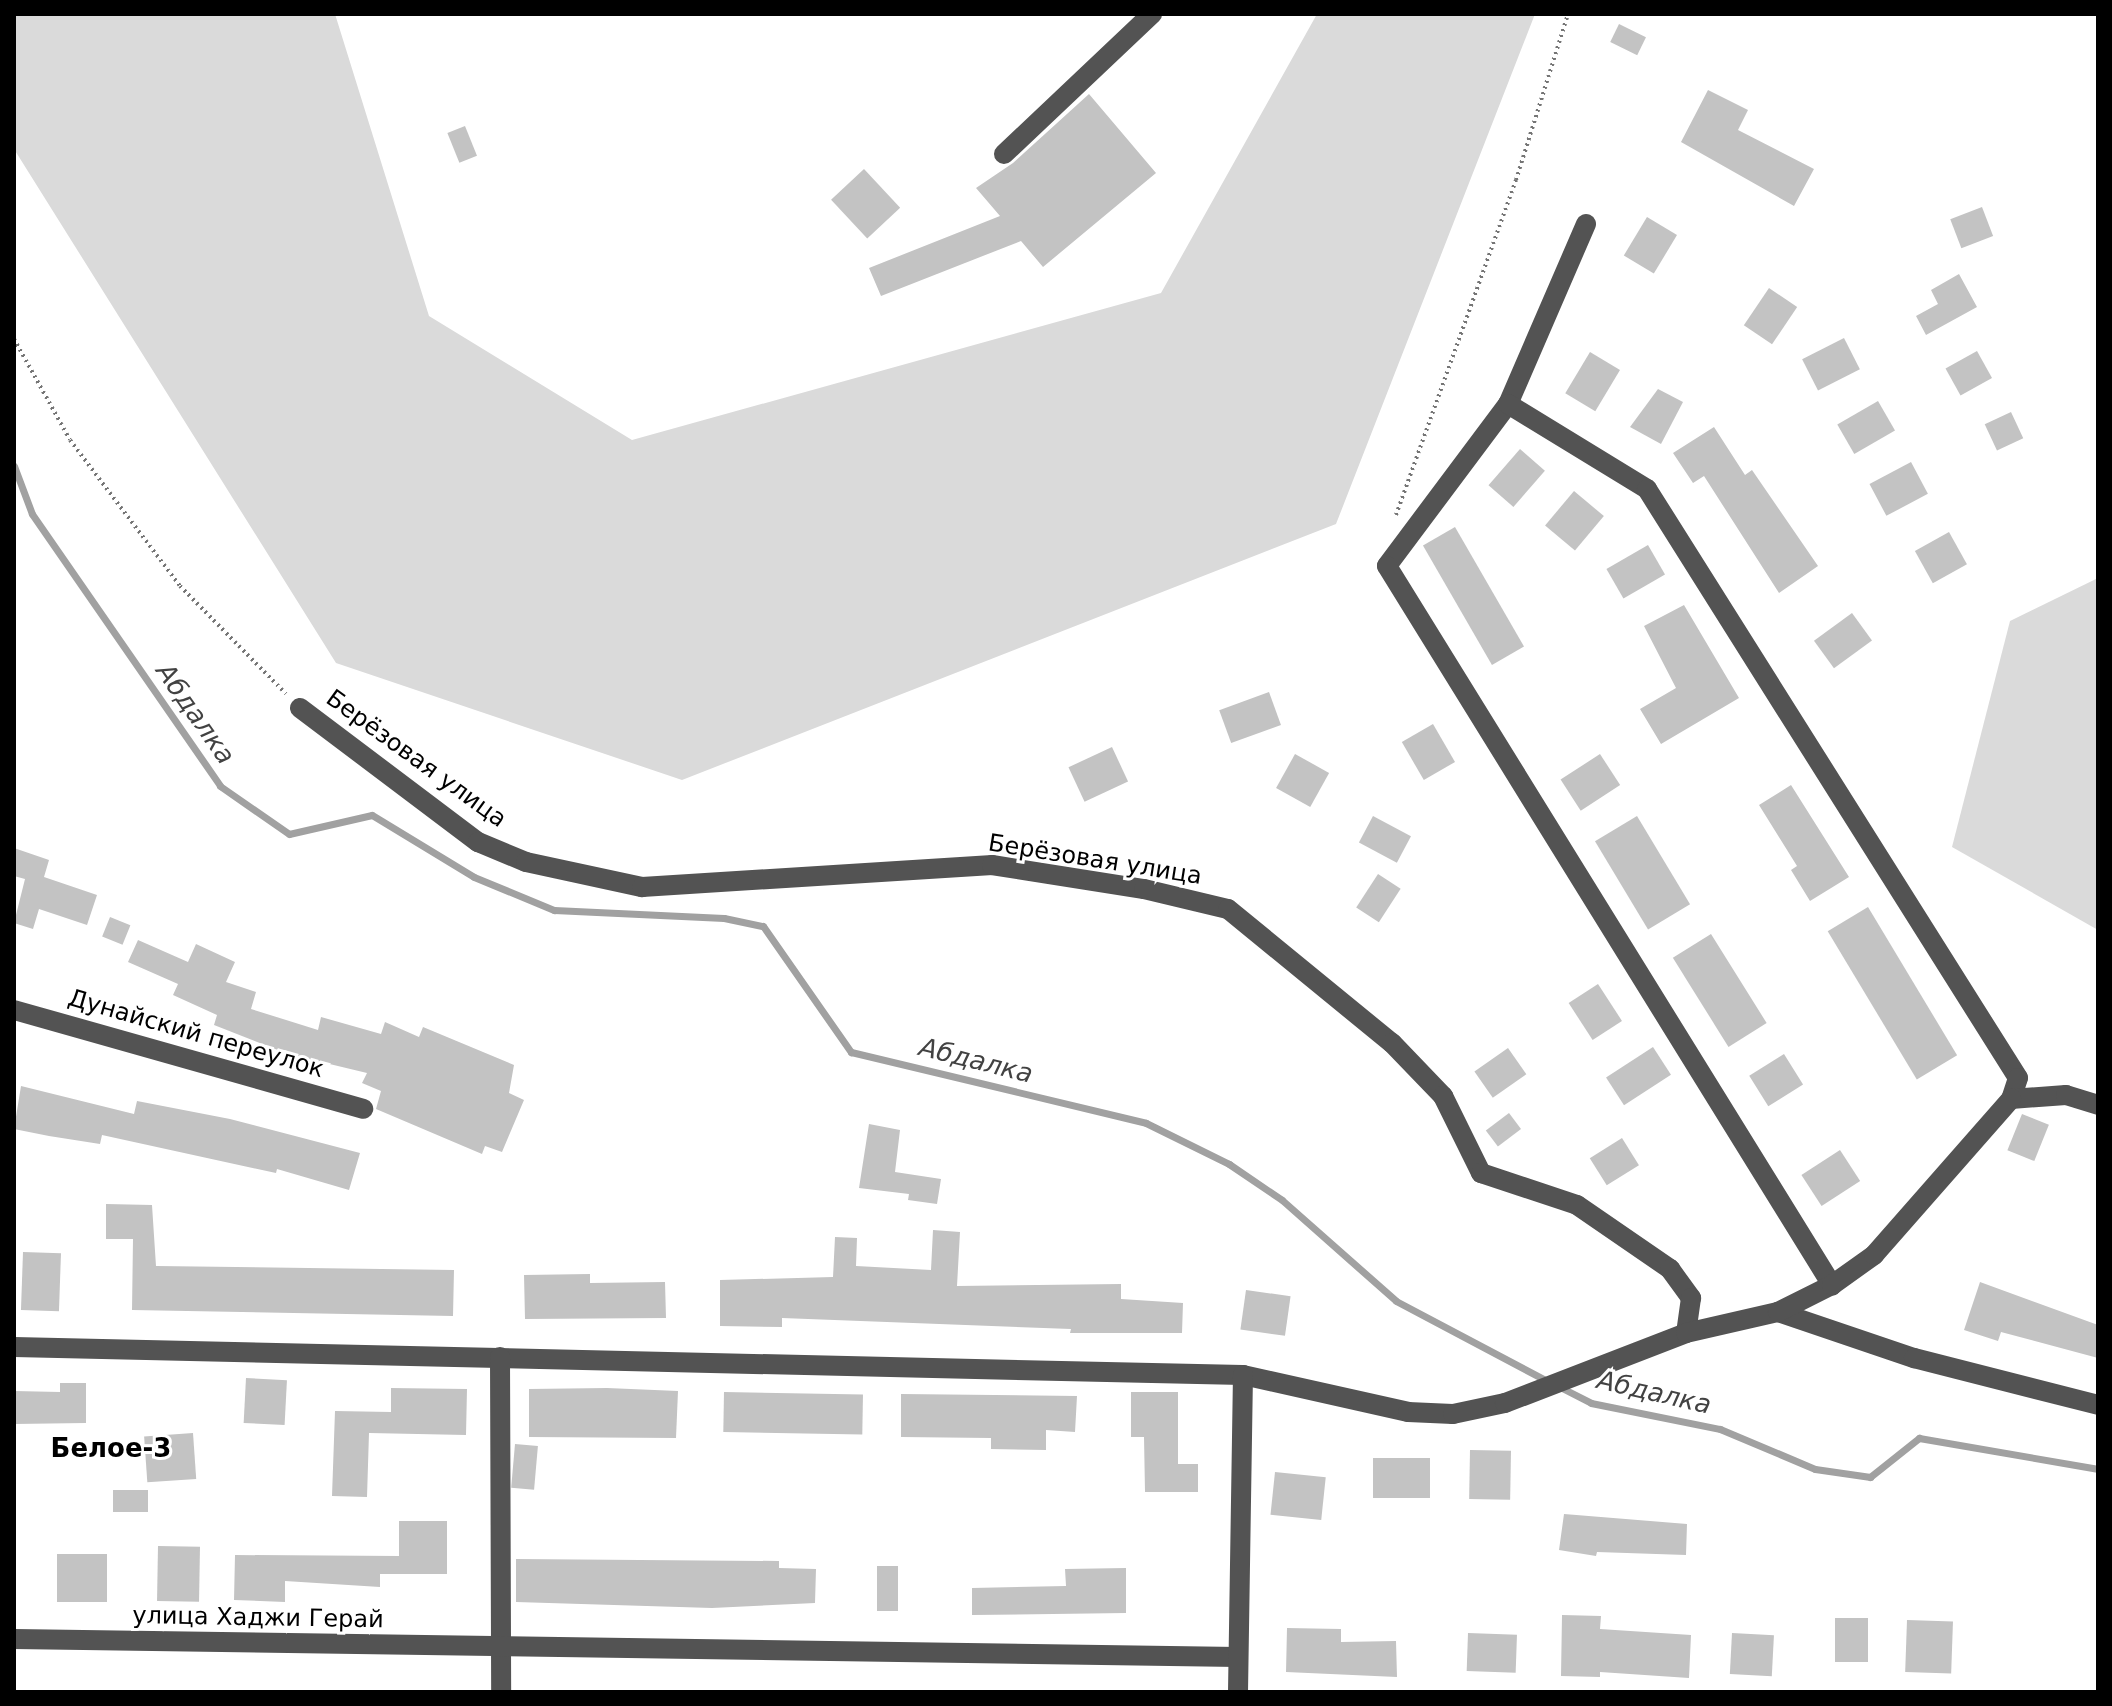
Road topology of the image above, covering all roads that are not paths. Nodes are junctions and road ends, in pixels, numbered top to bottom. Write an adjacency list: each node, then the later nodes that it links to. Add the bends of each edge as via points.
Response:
1 (1152, 14): 2 (street)
2 (1004, 154)
3 (1586, 224): 4 (street)
4 (1508, 404): 7 (street, via 1647,489 2018,1078); 10 (street, via 1387,566)
5 (300, 708): 12 (street, Берёзовая улица, via 478,842 526,862 642,887 992,865 1144,889 1228,909 1392,1043 1443,1096 1481,1173 1577,1205 1670,1269 1691,1298)
6 (14, 1010): 9 (street, Дунайский переулок)
7 (2011, 1099): 8 (street, via 2066,1095); 10 (street, via 1874,1255)
8 (2098, 1105)
9 (363, 1109)
10 (1832, 1285): 11 (street)
11 (1778, 1312): 12 (street); 16 (street, via 1914,1358)
12 (1686, 1333): 15 (street, via 1505,1403 1453,1414 1408,1412)
13 (14, 1347): 14 (street)
14 (500, 1357): 15 (street); 18 (street)
15 (1243, 1375): 19 (street)
16 (2098, 1405)
17 (14, 1639): 18 (street, улица Хаджи Герай)
18 (502, 1649): 19 (street, улица Хаджи Герай); 20 (street)
19 (1238, 1657): 21 (street)
20 (501, 1692)
21 (1238, 1692)

